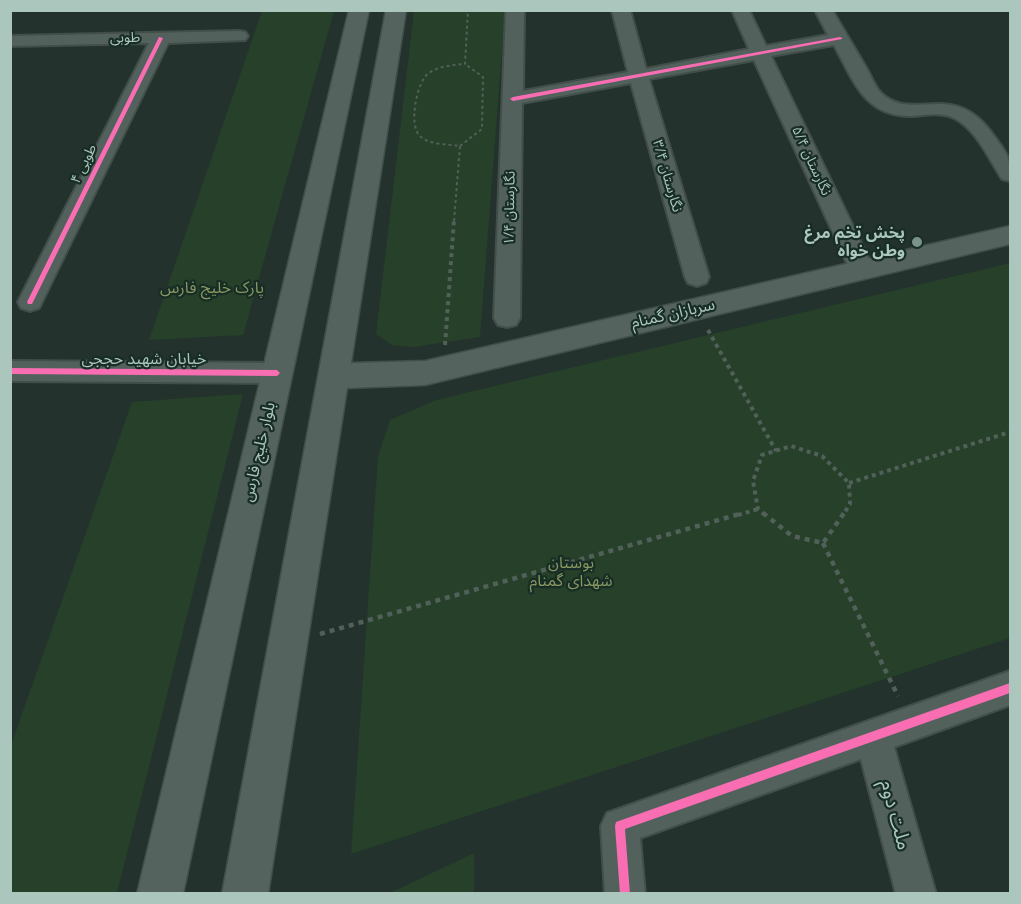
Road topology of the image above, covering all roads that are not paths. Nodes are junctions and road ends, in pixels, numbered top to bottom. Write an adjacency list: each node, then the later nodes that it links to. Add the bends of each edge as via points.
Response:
1 (359, 10): 21 (main road, بلوار خلیج فارس)
2 (396, 10): 22 (main road)
3 (515, 10): 13 (street, نگارستان ۱/۴)
4 (621, 10): 12 (street, نگارستان ۳/۴)
5 (740, 10): 11 (street, نگارستان ۵/۴)
6 (823, 10): 9 (street)
7 (239, 36): 8 (street, طوبی)
8 (161, 38): 10 (street, طوبی); 18 (street, طوبی ۴)
9 (840, 38): 11 (street); 14 (street, via 873,96 904,110 959,112 975,123)
10 (13, 44)
11 (759, 52): 12 (street); 16 (street, نگارستان ۵/۴)
12 (638, 75): 13 (street); 17 (street, نگارستان ۳/۴)
13 (513, 99): 19 (street, نگارستان ۱/۴)
14 (1011, 174)
15 (1011, 235): 16 (main road, سربازان گمنام)
16 (862, 270): 22 (main road, سربازان گمنام, via 445,369)
17 (697, 277)
18 (30, 302)
19 (507, 318)
20 (10, 372): 21 (street, خیابان شهید حججی)
21 (277, 373): 25 (main road, بلوار خلیج فارس)
22 (333, 376): 26 (main road)
23 (1011, 688): 24 (street)
24 (873, 737): 27 (street, via 620,826); 28 (street, ملت دوم)
25 (160, 894)
26 (245, 894)
27 (625, 894)
28 (916, 894)

